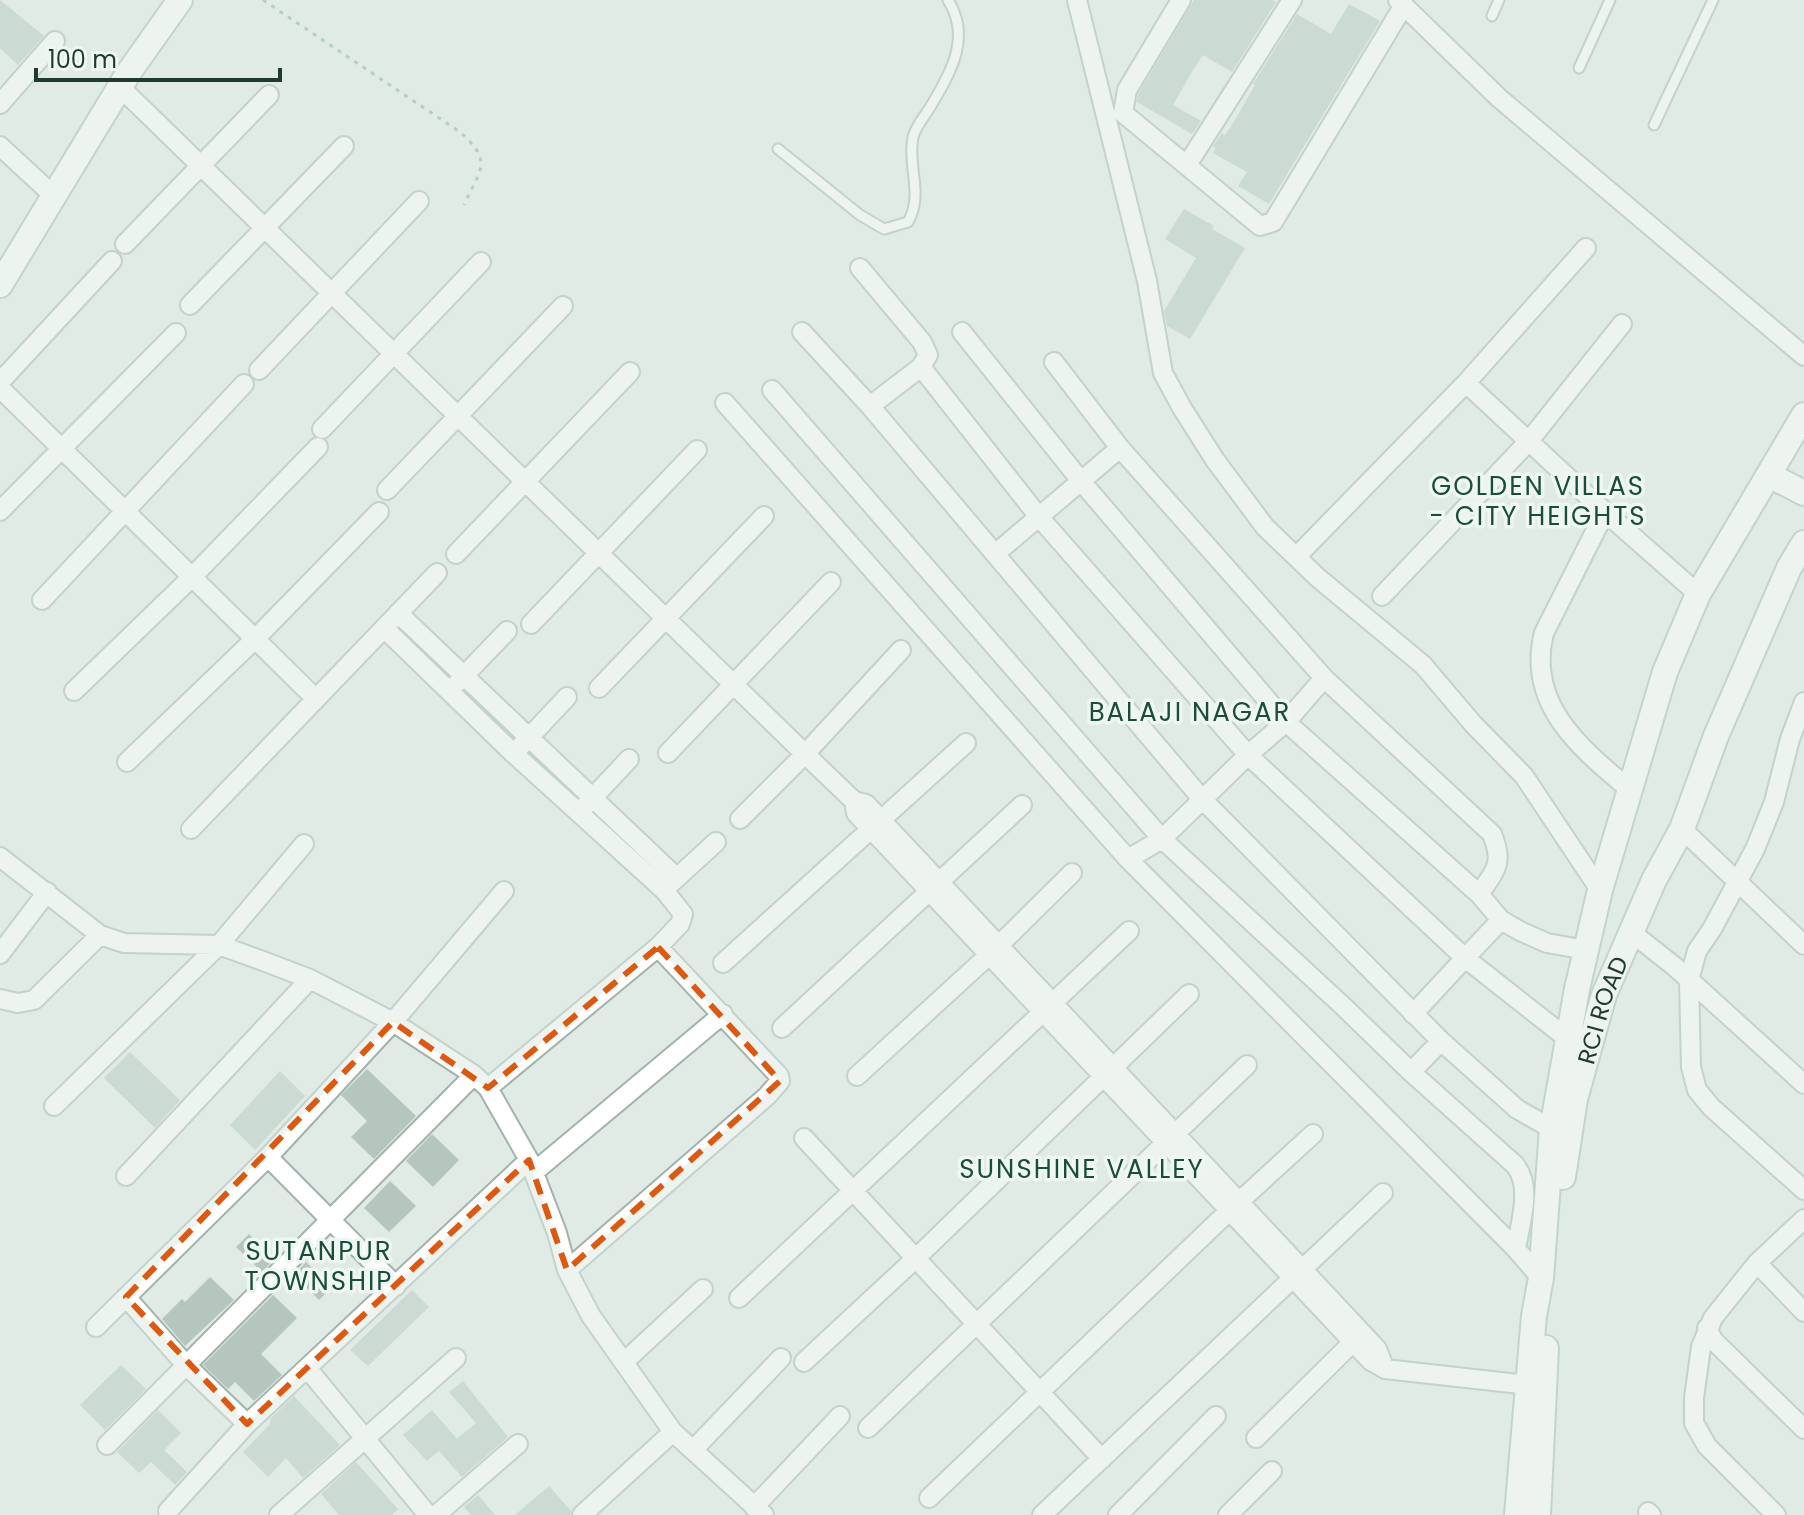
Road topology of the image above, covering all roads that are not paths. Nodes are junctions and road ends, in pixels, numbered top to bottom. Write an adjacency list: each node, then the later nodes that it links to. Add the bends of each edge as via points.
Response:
1 (180, 0): 15 (main road)
2 (948, 0): 11 (lane)
3 (962, 0): 11 (lane)
4 (1077, 0): 74 (street, via 1147,281 1163,373 1215,460 1265,527)
5 (1181, 0): 23 (street, via 1127,90 1123,113)
6 (1292, 0): 23 (street)
7 (1499, 0): 12 (lane)
8 (1610, 0): 14 (lane)
9 (1713, 0): 18 (lane)
10 (1401, 3): 23 (street, via 1273,222 1260,226); 41 (street, via 1499,98)
11 (954, 10): 21 (lane, via 960,29 957,55 914,133 911,157 917,196 908,222 884,229)
12 (1492, 16)
13 (55, 41): 17 (street)
14 (1579, 68)
15 (120, 87): 22 (street); 24 (main road)
16 (269, 95): 22 (street)
17 (0, 104)
18 (1654, 125)
19 (0, 146): 24 (street)
20 (344, 146): 26 (street)
21 (778, 149)
22 (200, 165): 26 (street); 27 (street)
23 (1187, 165)
24 (54, 196): 32 (main road)
25 (419, 201): 33 (street)
26 (264, 227): 33 (street); 34 (street)
27 (125, 244)
28 (1586, 248): 47 (street)
29 (112, 261): 46 (street)
30 (481, 262): 40 (street)
31 (860, 268): 43 (street, via 922,342 928,355)
32 (0, 285)
33 (331, 293): 40 (street); 44 (street)
34 (190, 305)
35 (563, 306): 54 (street)
36 (1622, 324): 55 (street)
37 (802, 332): 52 (street)
38 (962, 332): 61 (street)
39 (176, 333): 57 (street)
40 (393, 353): 54 (street); 76 (street)
41 (1804, 356)
42 (1054, 362): 56 (street)
43 (921, 367): 52 (street); 69 (street)
44 (259, 370)
45 (630, 372): 60 (street)
46 (0, 382)
47 (1466, 383): 55 (street); 74 (street)
48 (244, 384): 65 (street)
49 (0, 388): 57 (street)
50 (772, 390): 115 (street)
51 (725, 403): 119 (street)
52 (870, 406): 73 (street)
53 (1804, 415): 59 (main road)
54 (458, 416): 60 (street); 62 (street)
55 (1529, 441): 67 (street); 79 (street)
56 (1120, 448): 61 (street); 89 (street)
57 (62, 450): 64 (street); 65 (street)
58 (697, 450): 71 (street)
59 (1769, 475): 63 (main road); 78 (main road)
60 (524, 481): 71 (street); 72 (street)
61 (1081, 481): 69 (street); 97 (street)
62 (387, 490)
63 (1804, 493)
64 (0, 511)
65 (125, 512): 76 (street); 80 (street)
66 (379, 512): 86 (street)
67 (1605, 512): 78 (street); 106 (street, via 1544,633 1540,676 1565,729)
68 (764, 516): 82 (street)
69 (1039, 517): 73 (street); 103 (street)
70 (1804, 543): 114 (main road, RCI ROAD, via 1716,736)
71 (598, 553): 82 (street); 83 (street)
72 (456, 554)
73 (995, 554): 108 (street)
74 (1296, 557): 124 (street, via 1423,665 1538,793)
75 (437, 573): 81 (street)
76 (192, 577): 86 (street); 93 (street)
77 (831, 582): 90 (street)
78 (1698, 594): 106 (main road, via 1665,672)
79 (1382, 596)
80 (42, 600)
81 (398, 613): 84 (street); 88 (street)
82 (665, 618): 90 (street); 91 (street)
83 (531, 624)
84 (384, 628): 92 (street); 95 (street)
85 (507, 631): 88 (street)
86 (255, 639): 95 (street); 105 (street)
87 (901, 650): 102 (street)
88 (464, 675): 92 (street); 98 (street)
89 (1324, 678): 97 (street); 127 (street, via 1492,834 1499,861)
90 (732, 684): 101 (street); 102 (street)
91 (599, 688)
92 (450, 690): 100 (street)
93 (74, 691)
94 (567, 697): 98 (street)
95 (316, 699): 113 (street)
96 (1802, 713): 121 (street, via 1774,802)
97 (1286, 722): 103 (street); 127 (street)
98 (527, 738): 100 (street); 107 (street)
99 (966, 743): 112 (street)
100 (513, 753): 110 (street)
101 (668, 753)
102 (805, 754): 111 (street); 112 (street, via 854,801 856,813)
103 (1248, 755): 108 (street); 138 (street)
104 (629, 759): 107 (street)
105 (127, 762)
106 (1629, 789): 124 (main road)
107 (592, 798): 110 (street); 122 (street)
108 (1202, 799): 115 (street); 146 (street)
109 (1022, 805): 123 (street)
110 (578, 814): 122 (street)
111 (740, 819)
112 (876, 824): 123 (street); 139 (street)
113 (191, 829)
114 (1682, 829): 121 (street); 130 (main road, RCI ROAD)
115 (1162, 839): 119 (street); 153 (street)
116 (716, 842): 122 (street)
117 (304, 844): 132 (street)
118 (0, 857): 126 (street)
119 (1128, 859): 172 (street)
120 (1072, 873): 135 (street)
121 (1737, 881): 133 (street); 141 (street, via 1697,951)
122 (670, 884): 134 (street, via 683,914)
123 (933, 885): 135 (street); 148 (street)
124 (1600, 890): 136 (main road)
125 (504, 891): 147 (street)
126 (47, 892): 131 (street); 137 (street)
127 (1479, 894): 128 (street)
128 (1501, 920): 136 (street, via 1547,943); 138 (street)
129 (1129, 931): 144 (street)
130 (1631, 932): 141 (street); 219 (main road, RCI ROAD, via 1604,995 1571,1120 1547,1290)
131 (100, 935): 132 (street, via 124,943); 143 (street, via 34,1000)
132 (219, 945): 140 (street); 158 (street)
133 (1804, 945)
134 (658, 947): 145 (street); 157 (street)
135 (994, 950): 144 (street); 155 (street)
136 (1586, 950): 149 (main road)
137 (0, 954)
138 (1465, 958): 146 (street); 149 (street)
139 (723, 963)
140 (310, 979): 147 (street); 165 (street)
141 (1689, 980): 156 (street); 166 (street, via 1691,1067 1697,1090)
142 (1189, 994): 152 (street)
143 (0, 999)
144 (1048, 1007): 152 (street); 167 (street)
145 (723, 1014): 164 (street); 175 (street, via 779,1076 777,1088)
146 (1413, 1014): 150 (street)
147 (393, 1022): 154 (street); 163 (street)
148 (782, 1028)
149 (1568, 1039): 159 (main road)
150 (1441, 1041): 153 (street); 159 (street, via 1517,1109)
151 (1247, 1065): 162 (street)
152 (1109, 1072): 162 (street); 173 (street)
153 (1411, 1072): 172 (street, via 1522,1174)
154 (474, 1075): 157 (street); 171 (street)
155 (857, 1076)
156 (1804, 1084)
157 (488, 1088): 164 (street)
158 (54, 1106)
159 (1552, 1129): 177 (main road)
160 (1313, 1134): 169 (street)
161 (804, 1138): 167 (street)
162 (1170, 1138): 169 (street); 183 (street)
163 (268, 1157): 171 (street); 180 (street)
164 (531, 1166): 175 (street); 178 (street)
165 (126, 1176)
166 (1804, 1190)
167 (854, 1192): 173 (street); 181 (street)
168 (1383, 1193): 176 (street)
169 (1234, 1206): 176 (street); 194 (street)
170 (1804, 1219): 174 (street)
171 (329, 1222): 178 (street); 191 (street)
172 (1516, 1249): 177 (street)
173 (916, 1258): 183 (street); 190 (street)
174 (1757, 1263): 182 (street); 185 (street)
175 (567, 1270): 189 (street)
176 (1296, 1274): 186 (street); 206 (street)
177 (1541, 1278): 193 (main road)
178 (396, 1286): 192 (street)
179 (703, 1289): 189 (street)
180 (126, 1297): 184 (street); 191 (street)
181 (739, 1298)
182 (1804, 1312)
183 (976, 1326): 194 (street); 198 (street)
184 (96, 1327)
185 (1707, 1328): 199 (street); 220 (street, via 1694,1423 1707,1446)
186 (1357, 1338): 193 (street, via 1371,1361 1385,1369); 202 (street)
187 (456, 1358): 201 (street)
188 (781, 1358): 205 (street)
189 (624, 1362): 200 (street)
190 (804, 1362)
191 (186, 1365): 197 (street); 204 (street)
192 (307, 1368): 197 (street); 201 (street)
193 (1528, 1385): 218 (main road)
194 (1040, 1394): 206 (street); 208 (street)
195 (840, 1416): 210 (street)
196 (1216, 1416): 216 (street)
197 (247, 1424): 209 (street)
198 (868, 1428)
199 (1804, 1429)
200 (673, 1432): 205 (street); 214 (street)
201 (365, 1438): 211 (street); 212 (street)
202 (1256, 1438)
203 (518, 1444): 213 (street)
204 (107, 1445)
205 (693, 1450): 210 (street)
206 (1102, 1459): 215 (street)
207 (1272, 1471): 217 (street)
208 (929, 1498)
209 (168, 1511)
210 (759, 1511)
211 (279, 1515)
212 (428, 1515)
213 (436, 1515)
214 (582, 1515)
215 (1042, 1515)
216 (1118, 1515)
217 (1228, 1515)
218 (1517, 1515)
219 (1538, 1515)
220 (1776, 1515)

